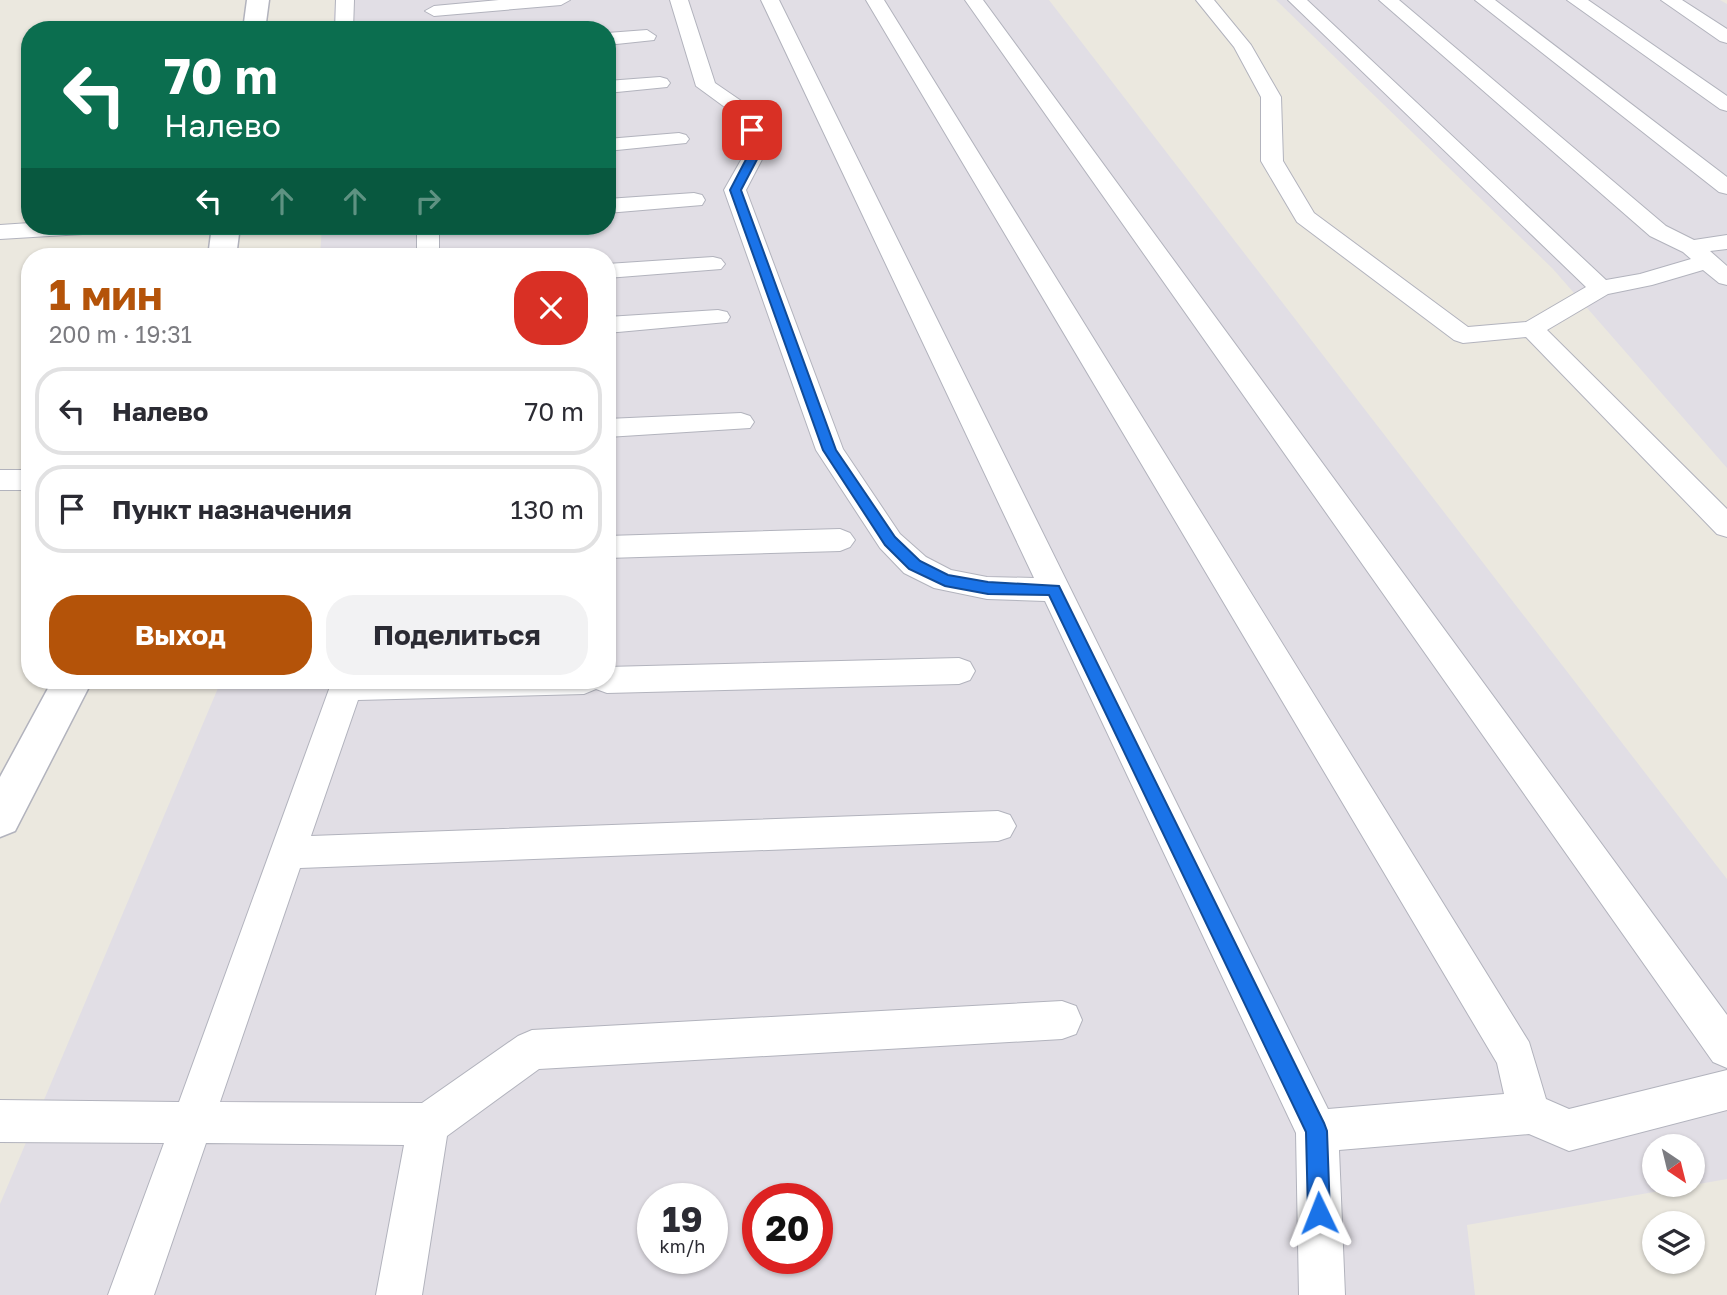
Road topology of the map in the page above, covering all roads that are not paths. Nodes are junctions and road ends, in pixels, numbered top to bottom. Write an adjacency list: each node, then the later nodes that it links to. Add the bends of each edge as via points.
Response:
1 (258, 0): 15 (street)
2 (345, 0): 16 (lane)
3 (561, 0): 14 (lane)
4 (679, 0): 46 (lane, via 706,86 747,113 759,146 735,190 830,450 890,541 915,565 945,580 988,588)
5 (770, 0): 46 (lane)
6 (875, 0): 57 (lane, via 1515,1056)
7 (974, 0): 55 (lane)
8 (1205, 0): 38 (lane, via 1242,45 1271,97 1272,161 1305,217 1463,335)
9 (1297, 0): 35 (lane)
10 (1388, 0): 31 (lane, via 1658,231)
11 (1484, 0): 25 (lane)
12 (1576, 0): 22 (lane)
13 (1670, 0): 18 (lane)
14 (434, 14)
15 (255, 21)
16 (344, 21)
17 (647, 36): 19 (lane)
18 (1727, 37)
19 (616, 38)
20 (660, 83): 21 (lane)
21 (616, 86)
22 (1727, 105)
23 (680, 138): 24 (lane)
24 (616, 144)
25 (1727, 187)
26 (694, 200): 27 (lane)
27 (616, 205)
28 (21, 231): 29 (lane)
29 (0, 232)
30 (1727, 242): 31 (lane)
31 (1699, 254): 34 (lane); 35 (lane, via 1644,280)
32 (713, 264): 33 (lane)
33 (616, 270)
34 (1727, 278)
35 (1601, 288): 38 (lane)
36 (718, 317): 37 (lane)
37 (616, 324)
38 (1532, 330): 43 (lane)
39 (740, 422): 40 (lane)
40 (616, 428)
41 (0, 480): 42 (lane)
42 (21, 480)
43 (1727, 527)
44 (840, 540): 45 (lane)
45 (616, 547)
46 (1054, 590): 61 (lane)
47 (959, 671): 48 (lane)
48 (616, 680)
49 (68, 689): 51 (street)
50 (345, 689): 53 (lane)
51 (0, 818)
52 (998, 826): 53 (lane)
53 (287, 853): 59 (lane)
54 (1062, 1020): 60 (lane, via 532,1050)
55 (1727, 1048)
56 (1727, 1090): 57 (lane, via 1570,1130)
57 (1528, 1113): 61 (lane)
58 (0, 1121): 59 (lane)
59 (191, 1122): 60 (lane); 62 (lane)
60 (428, 1124): 63 (lane)
61 (1317, 1131): 64 (lane)
62 (131, 1295)
63 (399, 1295)
64 (1322, 1295)

